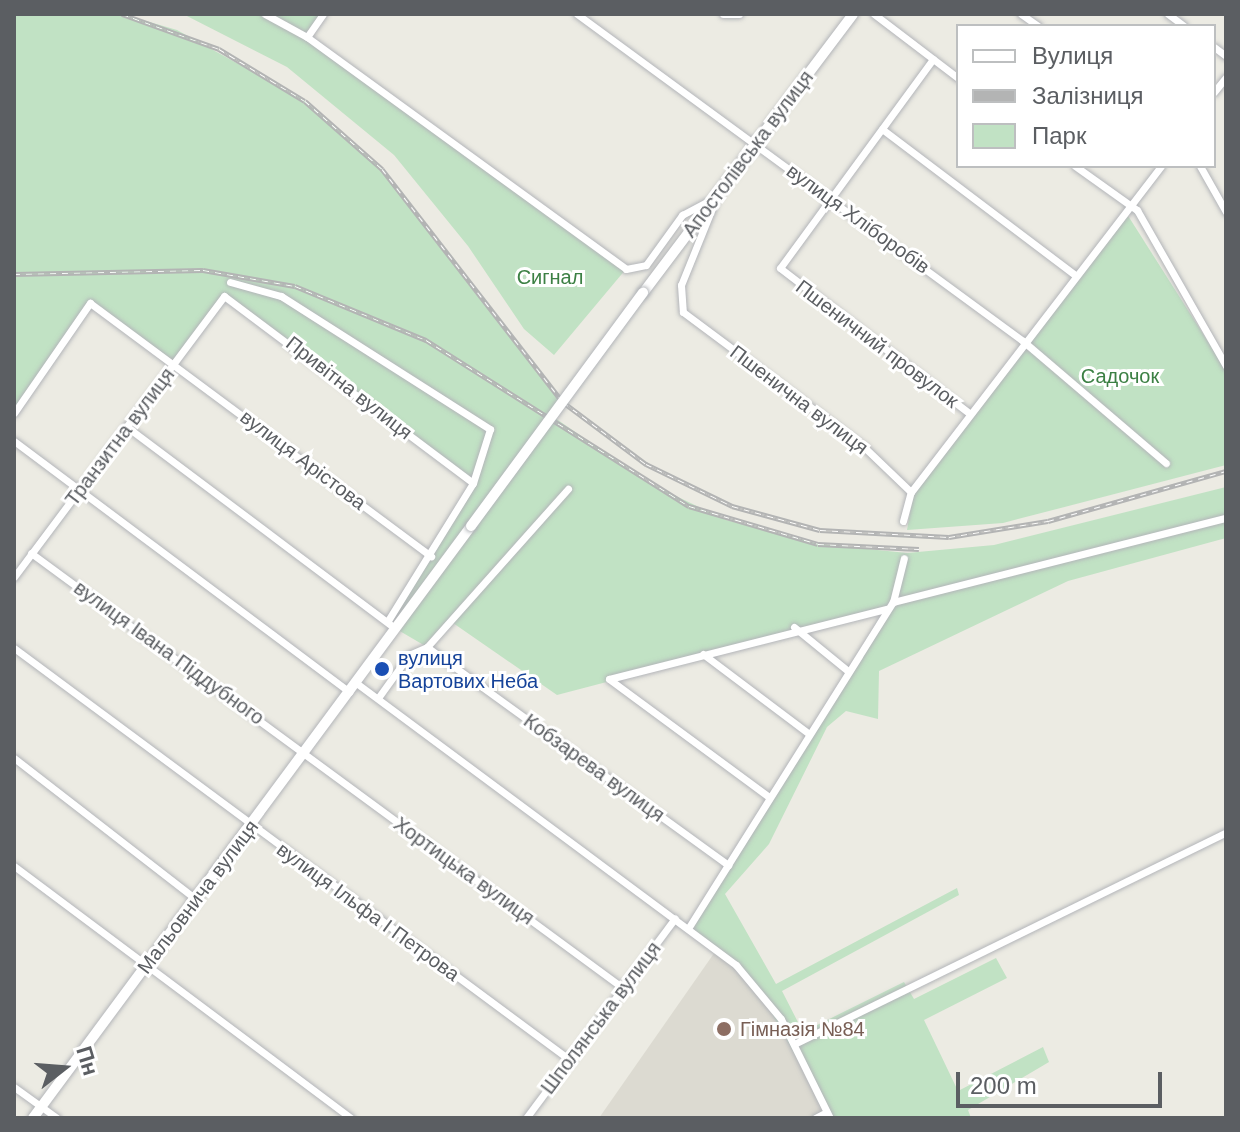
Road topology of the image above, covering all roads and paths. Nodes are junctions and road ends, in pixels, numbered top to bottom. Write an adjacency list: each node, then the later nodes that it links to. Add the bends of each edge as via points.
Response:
1 (265, 14): 8 (street)
2 (323, 14): 8 (street)
3 (577, 14): 12 (street, вулиця Хліборобів)
4 (723, 14): 5 (street)
5 (739, 14)
6 (853, 14): 12 (street, Апостолівська вулиця)
7 (874, 14): 9 (street)
8 (307, 37): 16 (street, via 626,269 646,265 682,215)
9 (933, 59): 10 (street); 11 (street)
10 (956, 76)
11 (882, 129): 17 (street); 20 (street)
12 (755, 145): 16 (street, Апостолівська вулиця); 17 (street, вулиця Хліборобів)
13 (1078, 168): 18 (street)
14 (1159, 168): 18 (street)
15 (1201, 168): 19 (street)
16 (717, 196): 34 (street, Пшенична вулиця, via 681,285 683,312 864,447); 44 (street, Апостолівська вулиця, bridge)
17 (831, 198): 23 (street, вулиця Хліборобів); 27 (street, Пшеничний провулок, via 782,273)
18 (1131, 204): 20 (street); 25 (street)
19 (1226, 212)
20 (1074, 274): 23 (street)
21 (230, 282): 31 (street, via 281,296 490,429)
22 (224, 296): 24 (street, Транзитна вулиця); 31 (street, Привітна вулиця)
23 (1023, 341): 27 (street); 30 (street, вулиця Хліборобів)
24 (176, 363): 26 (street, вулиця Арістова, via 90,303); 28 (street, Транзитна вулиця); 38 (street, вулиця Арістова)
25 (1226, 366)
26 (14, 413)
27 (969, 413): 34 (street)
28 (127, 427): 33 (street, Транзитна вулиця); 42 (street)
29 (14, 441): 33 (street)
30 (1166, 463)
31 (473, 483): 38 (street)
32 (568, 489): 46 (street)
33 (79, 490): 37 (street, Транзитна вулиця); 49 (street)
34 (911, 492): 36 (street)
35 (1226, 518): 41 (street)
36 (903, 521)
37 (31, 553): 40 (street, Транзитна вулиця); 52 (street, вулиця Івана Піддубного)
38 (431, 556): 42 (street)
39 (904, 558): 41 (street)
40 (14, 577)
41 (889, 606): 43 (street); 48 (street)
42 (387, 622): 44 (street)
43 (794, 627): 47 (street); 48 (street)
44 (398, 630): 49 (street)
45 (14, 648): 55 (street, вулиця Ільфа І Петрова)
46 (423, 648): 50 (street); 57 (street, Кобзарева вулиця)
47 (703, 654): 51 (street); 54 (street, via 609,679)
48 (848, 671): 51 (street)
49 (358, 685): 50 (street); 52 (street, Мальовнича вулиця)
50 (378, 698): 60 (street)
51 (809, 734): 54 (street)
52 (306, 754): 55 (street, Мальовнича вулиця); 63 (street, Хортицька вулиця)
53 (14, 758): 59 (street)
54 (769, 797): 57 (street)
55 (251, 826): 59 (street, Мальовнича вулиця); 65 (street, вулиця Ільфа І Петрова)
56 (1226, 832): 64 (street)
57 (728, 865): 61 (street)
58 (14, 866): 62 (street)
59 (197, 900): 62 (street, Мальовнича вулиця)
60 (675, 918): 61 (street); 63 (street, Шполянська вулиця)
61 (689, 927): 64 (street, via 757,987)
62 (146, 967): 67 (street, Мальовнича вулиця); 71 (street)
63 (623, 988): 65 (street, Шполянська вулиця)
64 (794, 1044): 68 (street)
65 (570, 1060): 72 (street, Шполянська вулиця)
66 (14, 1087): 67 (street)
67 (41, 1107): 69 (street, Мальовнича вулиця); 70 (street)
68 (828, 1115): 73 (street)
69 (33, 1118)
70 (57, 1118)
71 (351, 1118)
72 (526, 1118)
73 (815, 1118)

